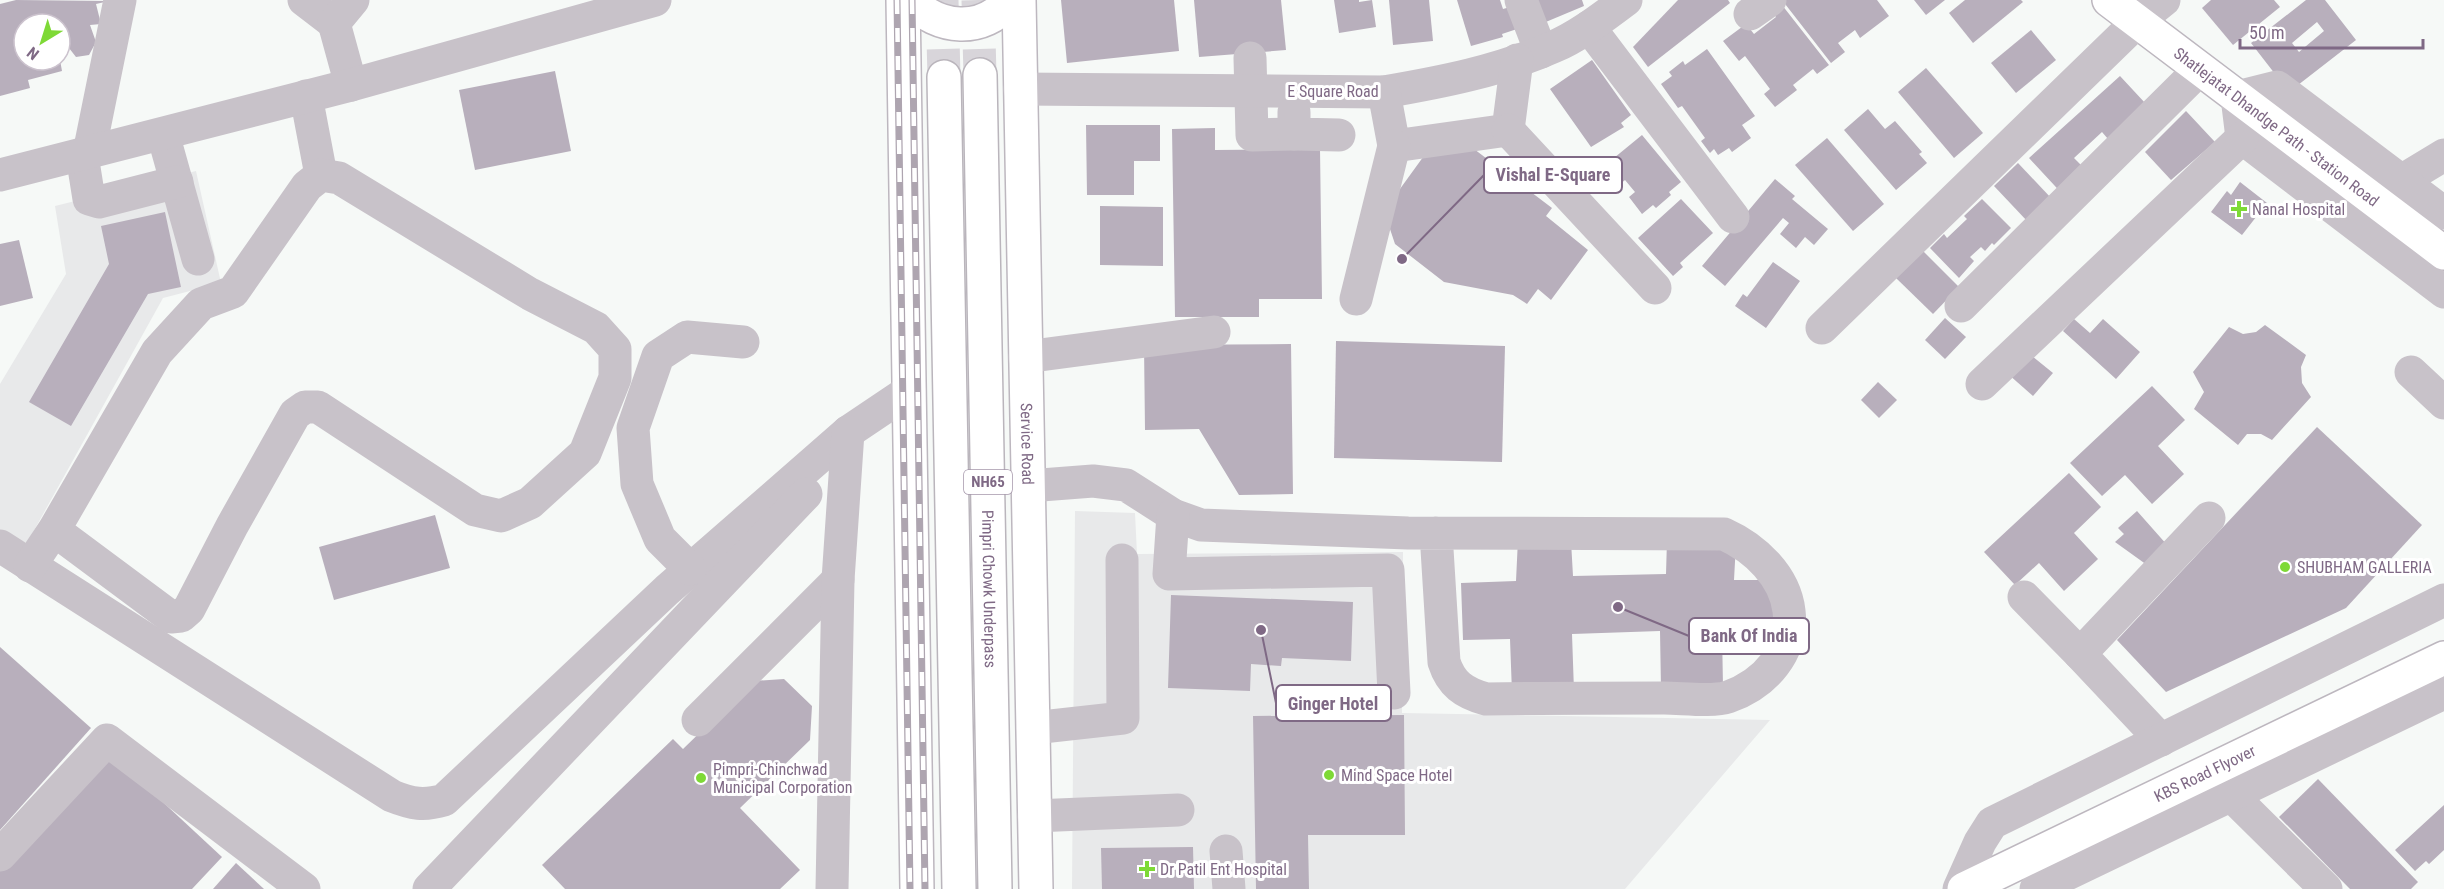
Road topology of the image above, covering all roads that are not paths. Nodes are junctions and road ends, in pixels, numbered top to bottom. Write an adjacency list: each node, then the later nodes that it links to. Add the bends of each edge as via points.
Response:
1 (120, 0): 32 (street)
2 (304, 0): 11 (street)
3 (655, 0): 19 (street)
4 (903, 0): 52 (main road)
5 (910, 0): 6 (main road, via 938,21 962,25 986,19)
6 (1010, 0)
7 (1019, 0): 20 (main road, Service Road)
8 (1521, 0): 14 (street)
9 (2109, 0): 13 (main road, Shatlejatat Dhandge Path - Station Road)
10 (2164, 0): 13 (street)
11 (343, 11): 19 (street)
12 (1602, 12): 14 (street, E Square Road); 39 (street)
13 (2138, 21): 16 (main road, Shatlejatat Dhandge Path - Station Road); 46 (street)
14 (1529, 56): 23 (street, E Square Road, via 1434,84); 26 (street)
15 (1250, 58): 21 (street)
16 (2200, 69): 25 (main road, Shatlejatat Dhandge Path - Station Road); 45 (street)
17 (980, 75): 85 (main road, Pimpri Chowk Underpass / NH65)
18 (944, 77): 84 (main road, NH65)
19 (351, 84): 24 (street)
20 (1020, 89): 21 (street, E Square Road); 49 (main road, Service Road)
21 (1252, 91): 22 (street, E Square Road); 28 (street, via 1252,135)
22 (1293, 91): 23 (street, E Square Road); 28 (street)
23 (1384, 92): 31 (street)
24 (306, 96): 27 (street); 35 (street)
25 (2237, 97): 30 (street); 36 (street, via 2277,87); 40 (main road, Shatlejatat Dhandge Path - Station Road)
26 (1508, 130): 31 (street); 42 (street)
27 (163, 134): 32 (street); 37 (street)
28 (1294, 134): 29 (street)
29 (1339, 135)
30 (2242, 138): 43 (street); 51 (street)
31 (1394, 146): 44 (street)
32 (85, 154): 34 (street); 37 (street, via 88,199 92,201)
33 (2444, 155): 36 (street)
34 (0, 175)
35 (321, 175): 58 (street, via 307,186 233,291 201,304 157,352); 58 (street, via 339,178 530,294 596,328 615,349 615,378 585,453 530,502 501,516 475,510 318,407 304,407 295,414 189,609 181,616 171,617)
36 (2401, 181): 38 (street)
37 (177, 182): 41 (street)
38 (2444, 213)
39 (1733, 217)
40 (2444, 253)
41 (198, 259)
42 (1655, 288)
43 (2444, 292)
44 (1356, 299)
45 (1961, 306)
46 (1822, 328)
47 (1215, 332): 49 (street)
48 (744, 342): 63 (street, via 687,337 658,356 633,428 637,484 660,539)
49 (1025, 357): 55 (main road, Service Road)
50 (2411, 372): 53 (street)
51 (1982, 384)
52 (909, 391): 54 (street); 83 (main road)
53 (2444, 403)
54 (848, 441): 63 (street); 64 (street); 81 (street)
55 (1028, 486): 56 (street, via 1111,482 1126,485); 72 (main road, Service Road)
56 (1173, 515): 59 (street, via 1201,525); 69 (street, via 1169,574 1388,570)
57 (2209, 518): 67 (street)
58 (54, 530): 62 (street)
59 (1436, 533): 59 (street, via 1444,662 1457,687 1471,695 1486,699 1725,698 1762,680 1788,639 1787,595 1776,577 1746,546 1724,534)
60 (0, 546): 62 (street)
61 (1122, 560): 72 (street, via 1122,725)
62 (30, 566): 63 (street, via 392,796 411,804 429,805 444,800)
63 (690, 569)
64 (838, 580): 71 (street); 82 (street)
65 (2024, 597): 67 (street)
66 (2444, 600): 73 (street)
67 (2080, 654): 73 (street)
68 (2444, 658): 79 (main road, KBS Road Flyover)
69 (1394, 693)
70 (2444, 693): 74 (street)
71 (698, 720)
72 (1032, 728): 76 (main road, Service Road)
73 (2161, 740): 88 (street, via 1992,823)
74 (2231, 795): 79 (street); 90 (street)
75 (1178, 810): 76 (street)
76 (1034, 816): 86 (main road, Service Road)
77 (1226, 850): 87 (street)
78 (0, 855): 80 (street, via 107,740)
79 (2029, 875): 89 (main road, KBS Road Flyover)
80 (304, 889)
81 (429, 889)
82 (832, 889)
83 (917, 889)
84 (959, 889)
85 (995, 889)
86 (1036, 889)
87 (1229, 889)
88 (1959, 889)
89 (1964, 889)
90 (2326, 889)

